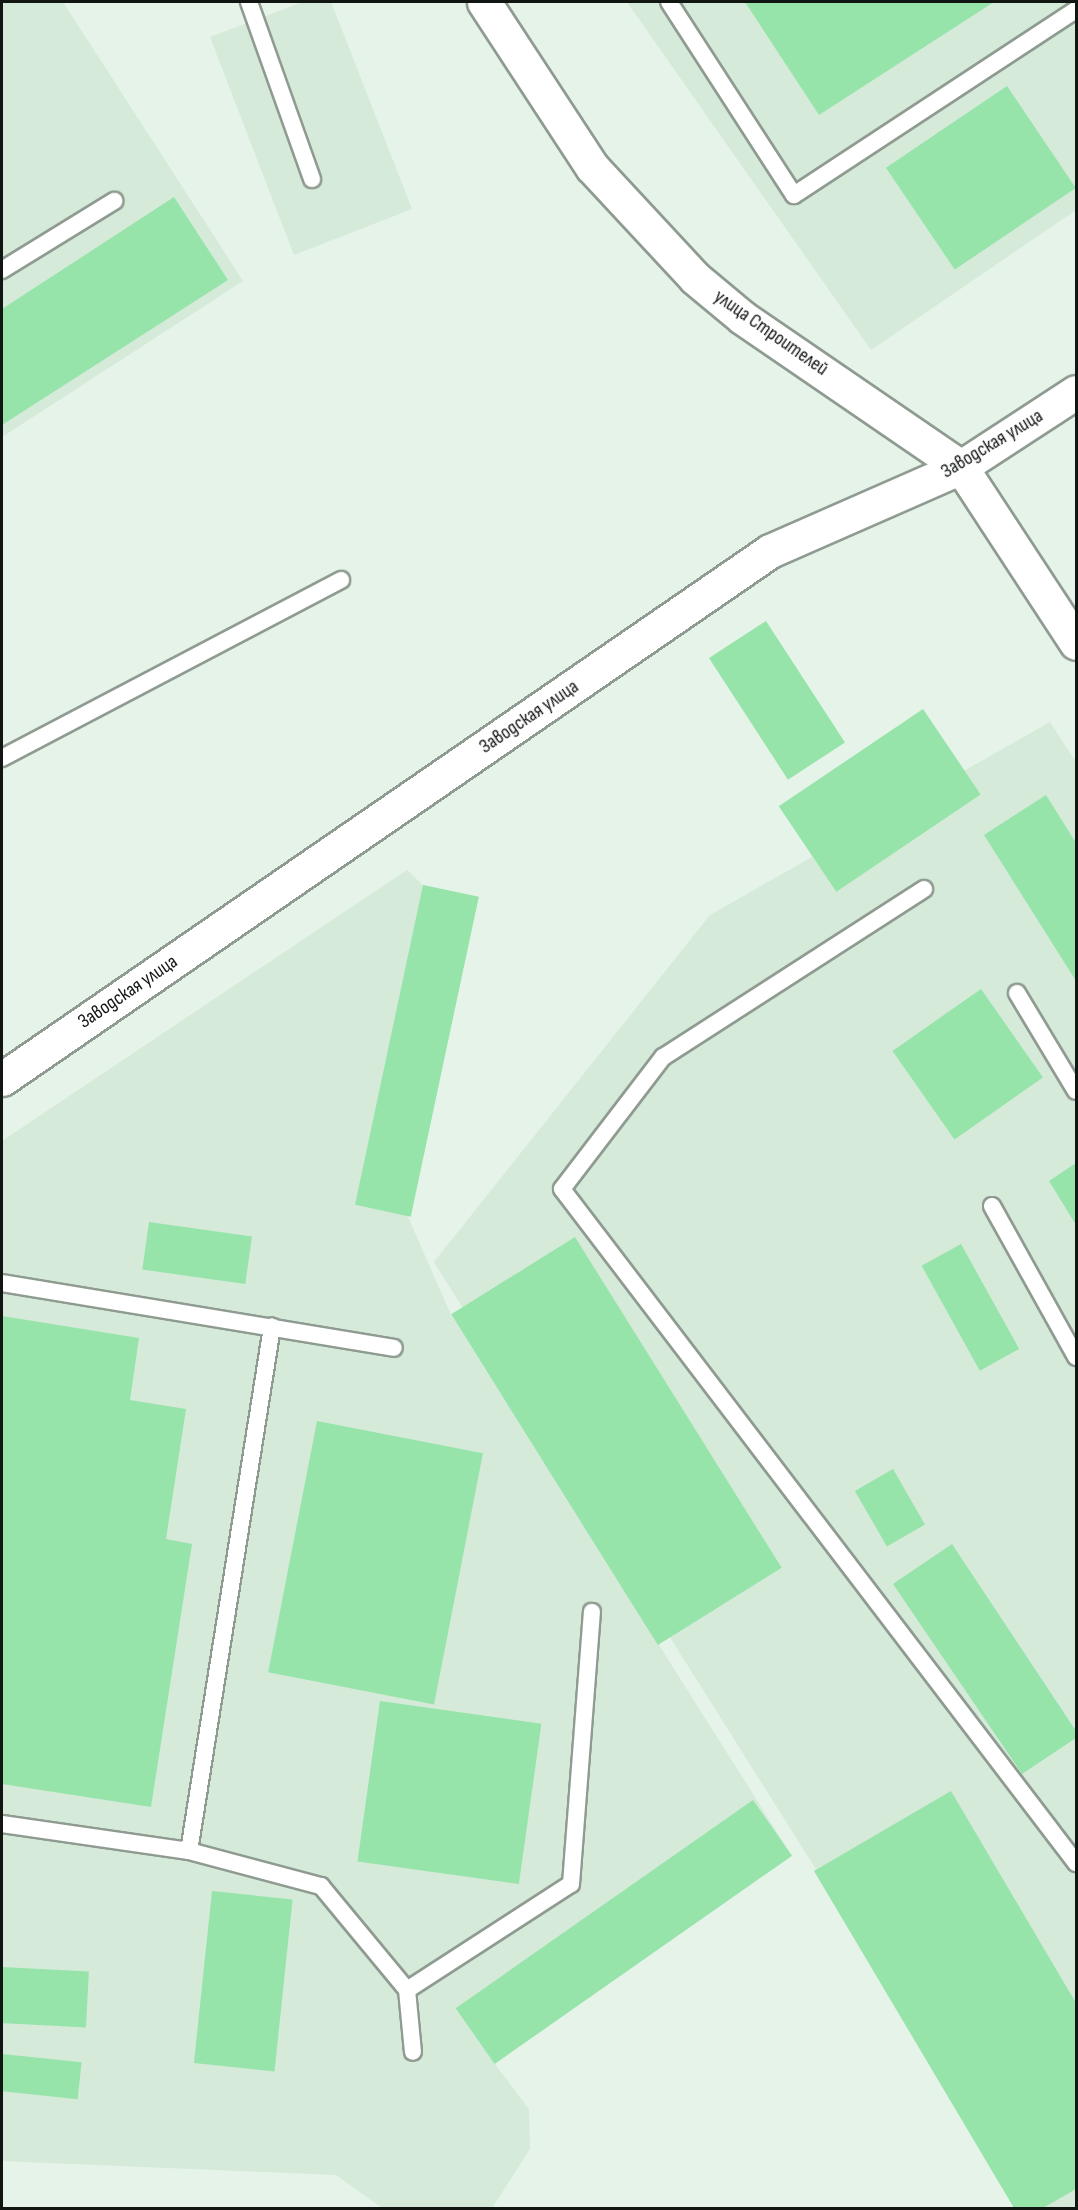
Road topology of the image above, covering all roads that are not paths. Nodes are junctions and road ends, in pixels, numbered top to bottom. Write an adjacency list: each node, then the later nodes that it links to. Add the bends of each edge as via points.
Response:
1 (249, 2): 5 (lane)
2 (484, 2): 9 (street, улица Строителей, via 592,167 695,278 743,318)
3 (669, 2): 4 (lane, via 794,195)
4 (1077, 9)
5 (312, 179)
6 (114, 201): 7 (lane)
7 (2, 270)
8 (1077, 392): 9 (street, Заводская улица)
9 (961, 467): 11 (street, улица Строителей); 15 (street, Заводская улица, via 770,551)
10 (341, 580): 12 (lane)
11 (1077, 643)
12 (2, 758)
13 (924, 889): 25 (lane, via 663,1057 562,1189)
14 (1017, 993): 16 (lane)
15 (2, 1079)
16 (1077, 1091)
17 (992, 1206): 21 (lane)
18 (2, 1283): 19 (lane)
19 (272, 1327): 20 (lane); 24 (lane)
20 (394, 1348)
21 (1077, 1357)
22 (592, 1612): 26 (lane, via 571,1884)
23 (2, 1824): 24 (lane)
24 (189, 1851): 26 (lane, via 321,1886)
25 (1077, 1863)
26 (407, 1990): 27 (lane)
27 (413, 2052)

